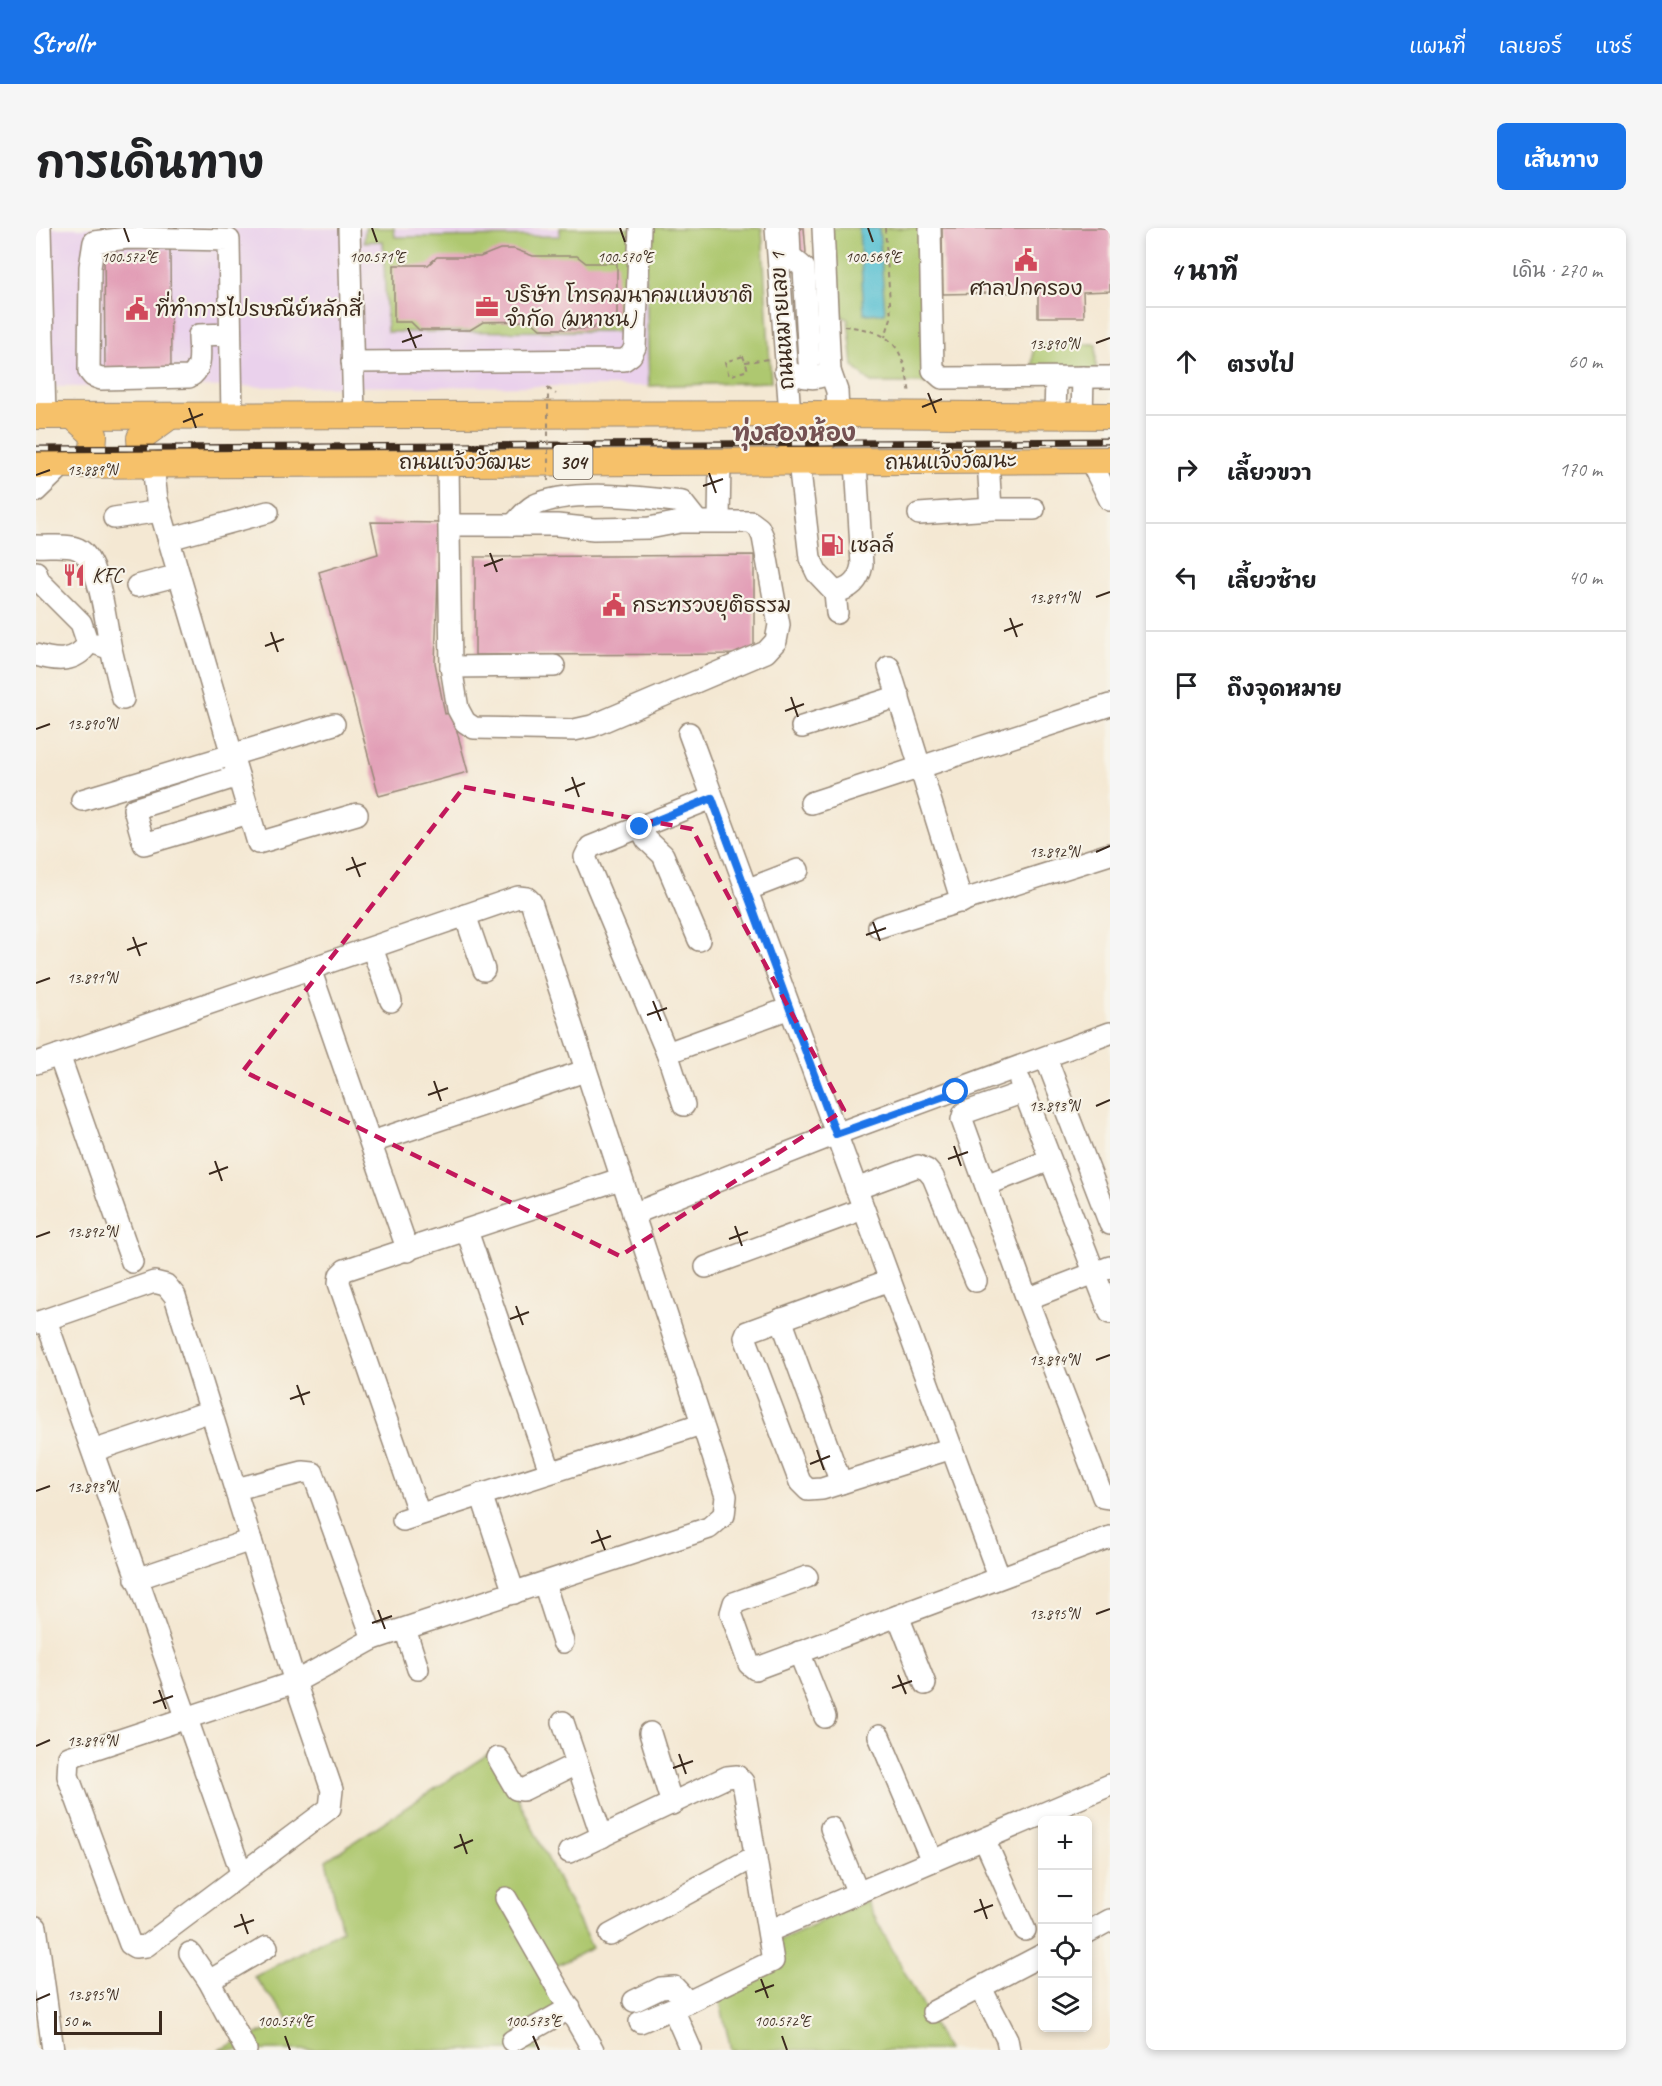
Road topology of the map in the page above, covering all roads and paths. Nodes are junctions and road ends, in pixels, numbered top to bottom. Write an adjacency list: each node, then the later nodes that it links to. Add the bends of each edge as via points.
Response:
1 (40, 228): 16 (street)
2 (349, 228): 13 (street)
3 (640, 228): 13 (street, via 635,347 624,360)
4 (776, 228): 17 (street, ถนนหมายเลข 1)
5 (789, 228): 15 (street, ถนนหมายเลข 1, via 790,256 804,268)
6 (823, 228): 18 (street)
7 (885, 228): 12 (path, via 891,318)
8 (930, 228): 21 (street, via 933,370 937,375)
9 (128, 233): 11 (street, via 229,240); 11 (street, via 94,242 91,252 89,371 93,376 189,376 199,366 199,334)
10 (842, 326): 12 (path, via 868,328)
11 (230, 334): 33 (street)
12 (885, 337): 23 (path, via 902,354)
13 (352, 362): 27 (street)
14 (745, 362): 14 (path, via 748,370 729,376 724,362 743,356); 17 (path)
15 (810, 362)
16 (39, 364): 26 (street)
17 (779, 365): 18 (street, via 816,378); 24 (street, ถนนหมายเลข 1)
18 (830, 371): 25 (street, via 837,391)
19 (1083, 377): 20 (street); 21 (street); 29 (street)
20 (1110, 377)
21 (1056, 378): 28 (street)
22 (556, 394): 43 (path, bridge, via 548,388)
23 (910, 394)
24 (789, 414): 25 (main road, 304); 27 (main road, 304)
25 (838, 414): 28 (main road, 304); 38 (main road, via 834,430)
26 (40, 416): 31 (main road, 304)
27 (354, 416): 33 (main road, 304)
28 (1055, 416): 29 (main road, 304)
29 (1082, 416): 30 (main road, 304)
30 (1110, 416)
31 (74, 417): 32 (main road, 304); 41 (main road, via 94,435 93,450)
32 (169, 417): 33 (main road, 304); 42 (main road, via 140,438 141,452)
33 (232, 417)
34 (988, 460): 35 (main road, ถนนแจ้งวัฒนะ / 304); 39 (main road, ถนนแจ้งวัฒนะ / 304); 46 (street)
35 (1100, 460): 45 (street)
36 (448, 462): 37 (main road, ถนนแจ้งวัฒนะ / 304); 42 (main road, ถนนแจ้งวัฒนะ / 304); 54 (street)
37 (720, 462): 38 (main road, ถนนแจ้งวัฒนะ / 304); 53 (street)
38 (788, 462): 39 (main road, ถนนแจ้งวัฒนะ / 304); 61 (street, via 810,558 817,573)
39 (856, 462): 61 (street, via 862,565 852,586)
40 (36, 465): 41 (main road, ถนนแจ้งวัฒนะ / 304)
41 (72, 465): 42 (main road, ถนนแจ้งวัฒนะ / 304); 44 (street)
42 (150, 465): 48 (street)
43 (548, 481)
44 (36, 491)
45 (1110, 500)
46 (991, 509): 47 (street); 50 (street)
47 (1034, 509)
48 (160, 511): 51 (street); 56 (street)
49 (268, 512): 56 (street)
50 (919, 514)
51 (114, 518)
52 (697, 521): 53 (street); 55 (street, via 616,529); 55 (street, via 682,502 642,496 555,497 531,507)
53 (719, 521): 68 (street, via 751,522 763,537 779,625 776,641 766,652 592,726 574,730 474,728 465,722 458,709)
54 (450, 525): 55 (street); 68 (street)
55 (513, 525)
56 (169, 538): 58 (street)
57 (36, 546): 64 (street, via 77,549 89,560)
58 (179, 575): 60 (street); 75 (street)
59 (37, 578): 63 (street, via 81,623)
60 (137, 586)
61 (835, 592): 62 (street)
62 (837, 613)
63 (88, 644): 64 (street); 65 (street, via 72,658)
64 (111, 649): 70 (street)
65 (36, 655)
66 (554, 666): 68 (street)
67 (889, 666): 69 (street)
68 (452, 667)
69 (899, 696): 73 (street); 76 (street)
70 (123, 699)
71 (1110, 705): 76 (street)
72 (334, 724): 75 (street)
73 (802, 727)
74 (688, 733): 78 (street)
75 (232, 755): 77 (street); 79 (street)
76 (921, 768): 80 (street); 87 (street)
77 (238, 776): 81 (street); 81 (street, via 134,809 144,844)
78 (712, 798): 83 (street); 86 (street)
79 (82, 800)
80 (811, 803)
81 (249, 813): 82 (street, via 258,843)
82 (357, 814)
83 (640, 827): 90 (street, via 646,840 663,855); 97 (street, via 590,847 585,857)
84 (1110, 854): 87 (street)
85 (798, 870): 86 (street)
86 (746, 890): 95 (street)
87 (962, 902): 89 (street)
88 (465, 915): 91 (street); 93 (street); 102 (street, via 518,897 528,898)
89 (879, 927)
90 (699, 940)
91 (372, 948): 92 (street); 94 (street)
92 (310, 969): 98 (street); 106 (street)
93 (484, 970)
94 (391, 1001)
95 (790, 1008): 97 (street); 105 (street)
96 (1110, 1033): 99 (street)
97 (667, 1053): 104 (street)
98 (59, 1055): 100 (street); 115 (street)
99 (1046, 1058): 101 (street); 112 (street)
100 (36, 1063)
101 (1015, 1069): 103 (street); 105 (street)
102 (585, 1071): 106 (street); 108 (street)
103 (1024, 1092): 107 (street); 109 (street, via 964,1113 962,1120)
104 (684, 1105)
105 (836, 1134): 110 (street); 111 (street)
106 (372, 1142): 114 (street)
107 (1050, 1160): 109 (street); 117 (street)
108 (620, 1179): 111 (street); 113 (street)
109 (986, 1185): 120 (street)
110 (860, 1199): 116 (street); 118 (street); 119 (street, via 918,1166 927,1170)
111 (633, 1214): 125 (street)
112 (1110, 1224)
113 (467, 1232): 114 (street); 128 (street)
114 (408, 1251): 131 (street, via 345,1270 339,1283 411,1517)
115 (132, 1262)
116 (706, 1267)
117 (1102, 1270): 120 (street); 121 (street)
118 (890, 1280): 122 (street); 126 (street)
119 (976, 1281)
120 (1027, 1299): 132 (street, via 1103,1497)
121 (1110, 1313)
122 (781, 1319): 129 (street); 129 (street, via 747,1332 745,1337 800,1482 808,1490)
123 (41, 1322): 124 (street, via 154,1282 166,1285 175,1296); 127 (street)
124 (211, 1411): 127 (street); 130 (street)
125 (701, 1424): 128 (street); 138 (street, via 726,1496 724,1515 709,1528)
126 (952, 1448): 129 (street); 135 (street)
127 (93, 1451): 137 (street)
128 (550, 1471): 131 (street)
129 (841, 1483)
130 (236, 1489): 134 (street); 142 (street, via 303,1472 313,1473)
131 (481, 1494): 139 (street)
132 (1110, 1498)
133 (1110, 1537): 135 (street)
134 (251, 1540): 137 (street); 146 (street)
135 (999, 1576): 140 (street)
136 (807, 1578): 144 (street, via 734,1603 730,1613 749,1664 755,1669)
137 (136, 1579): 149 (street)
138 (544, 1583): 139 (street); 143 (street)
139 (514, 1593): 141 (street)
140 (898, 1616): 144 (street); 147 (street)
141 (405, 1629): 142 (street); 145 (street)
142 (373, 1639): 146 (street)
143 (564, 1642)
144 (799, 1652): 148 (street)
145 (418, 1669)
146 (295, 1682): 149 (street); 163 (street, via 332,1790 330,1808)
147 (925, 1684)
148 (825, 1717)
149 (185, 1718): 163 (street); 163 (street, via 69,1757 68,1776 127,1939 135,1947 146,1946)
150 (563, 1722): 154 (street)
151 (650, 1733): 156 (street)
152 (879, 1736): 162 (street)
153 (498, 1758): 154 (street, via 512,1785 523,1790)
154 (576, 1764): 158 (street)
155 (1110, 1785): 159 (street)
156 (672, 1804): 158 (street); 161 (street, via 736,1776 743,1782)
157 (831, 1828): 164 (street)
158 (602, 1836): 160 (street)
159 (985, 1841): 162 (street); 168 (street)
160 (569, 1852)
161 (756, 1856): 170 (street); 171 (street)
162 (932, 1861): 164 (street)
163 (241, 1872)
164 (858, 1893): 170 (street)
165 (506, 1898): 179 (street)
166 (1110, 1920): 169 (street)
167 (36, 1927): 183 (street)
168 (1025, 1930)
169 (1092, 1930)
170 (769, 1931): 178 (street, via 774,1953 767,1966)
171 (610, 1935)
172 (267, 1947): 175 (street)
173 (190, 1953): 175 (street)
174 (1038, 1957): 176 (street)
175 (209, 1981): 184 (street)
176 (981, 1988): 180 (street); 187 (street)
177 (634, 2001): 178 (street, via 661,1988 674,1987)
178 (681, 2006): 181 (street); 186 (street)
179 (570, 2008): 182 (street); 185 (street)
180 (933, 2012)
181 (640, 2022)
182 (512, 2041)
183 (53, 2050)
184 (246, 2050)
185 (593, 2050)
186 (691, 2050)
187 (1009, 2050)

